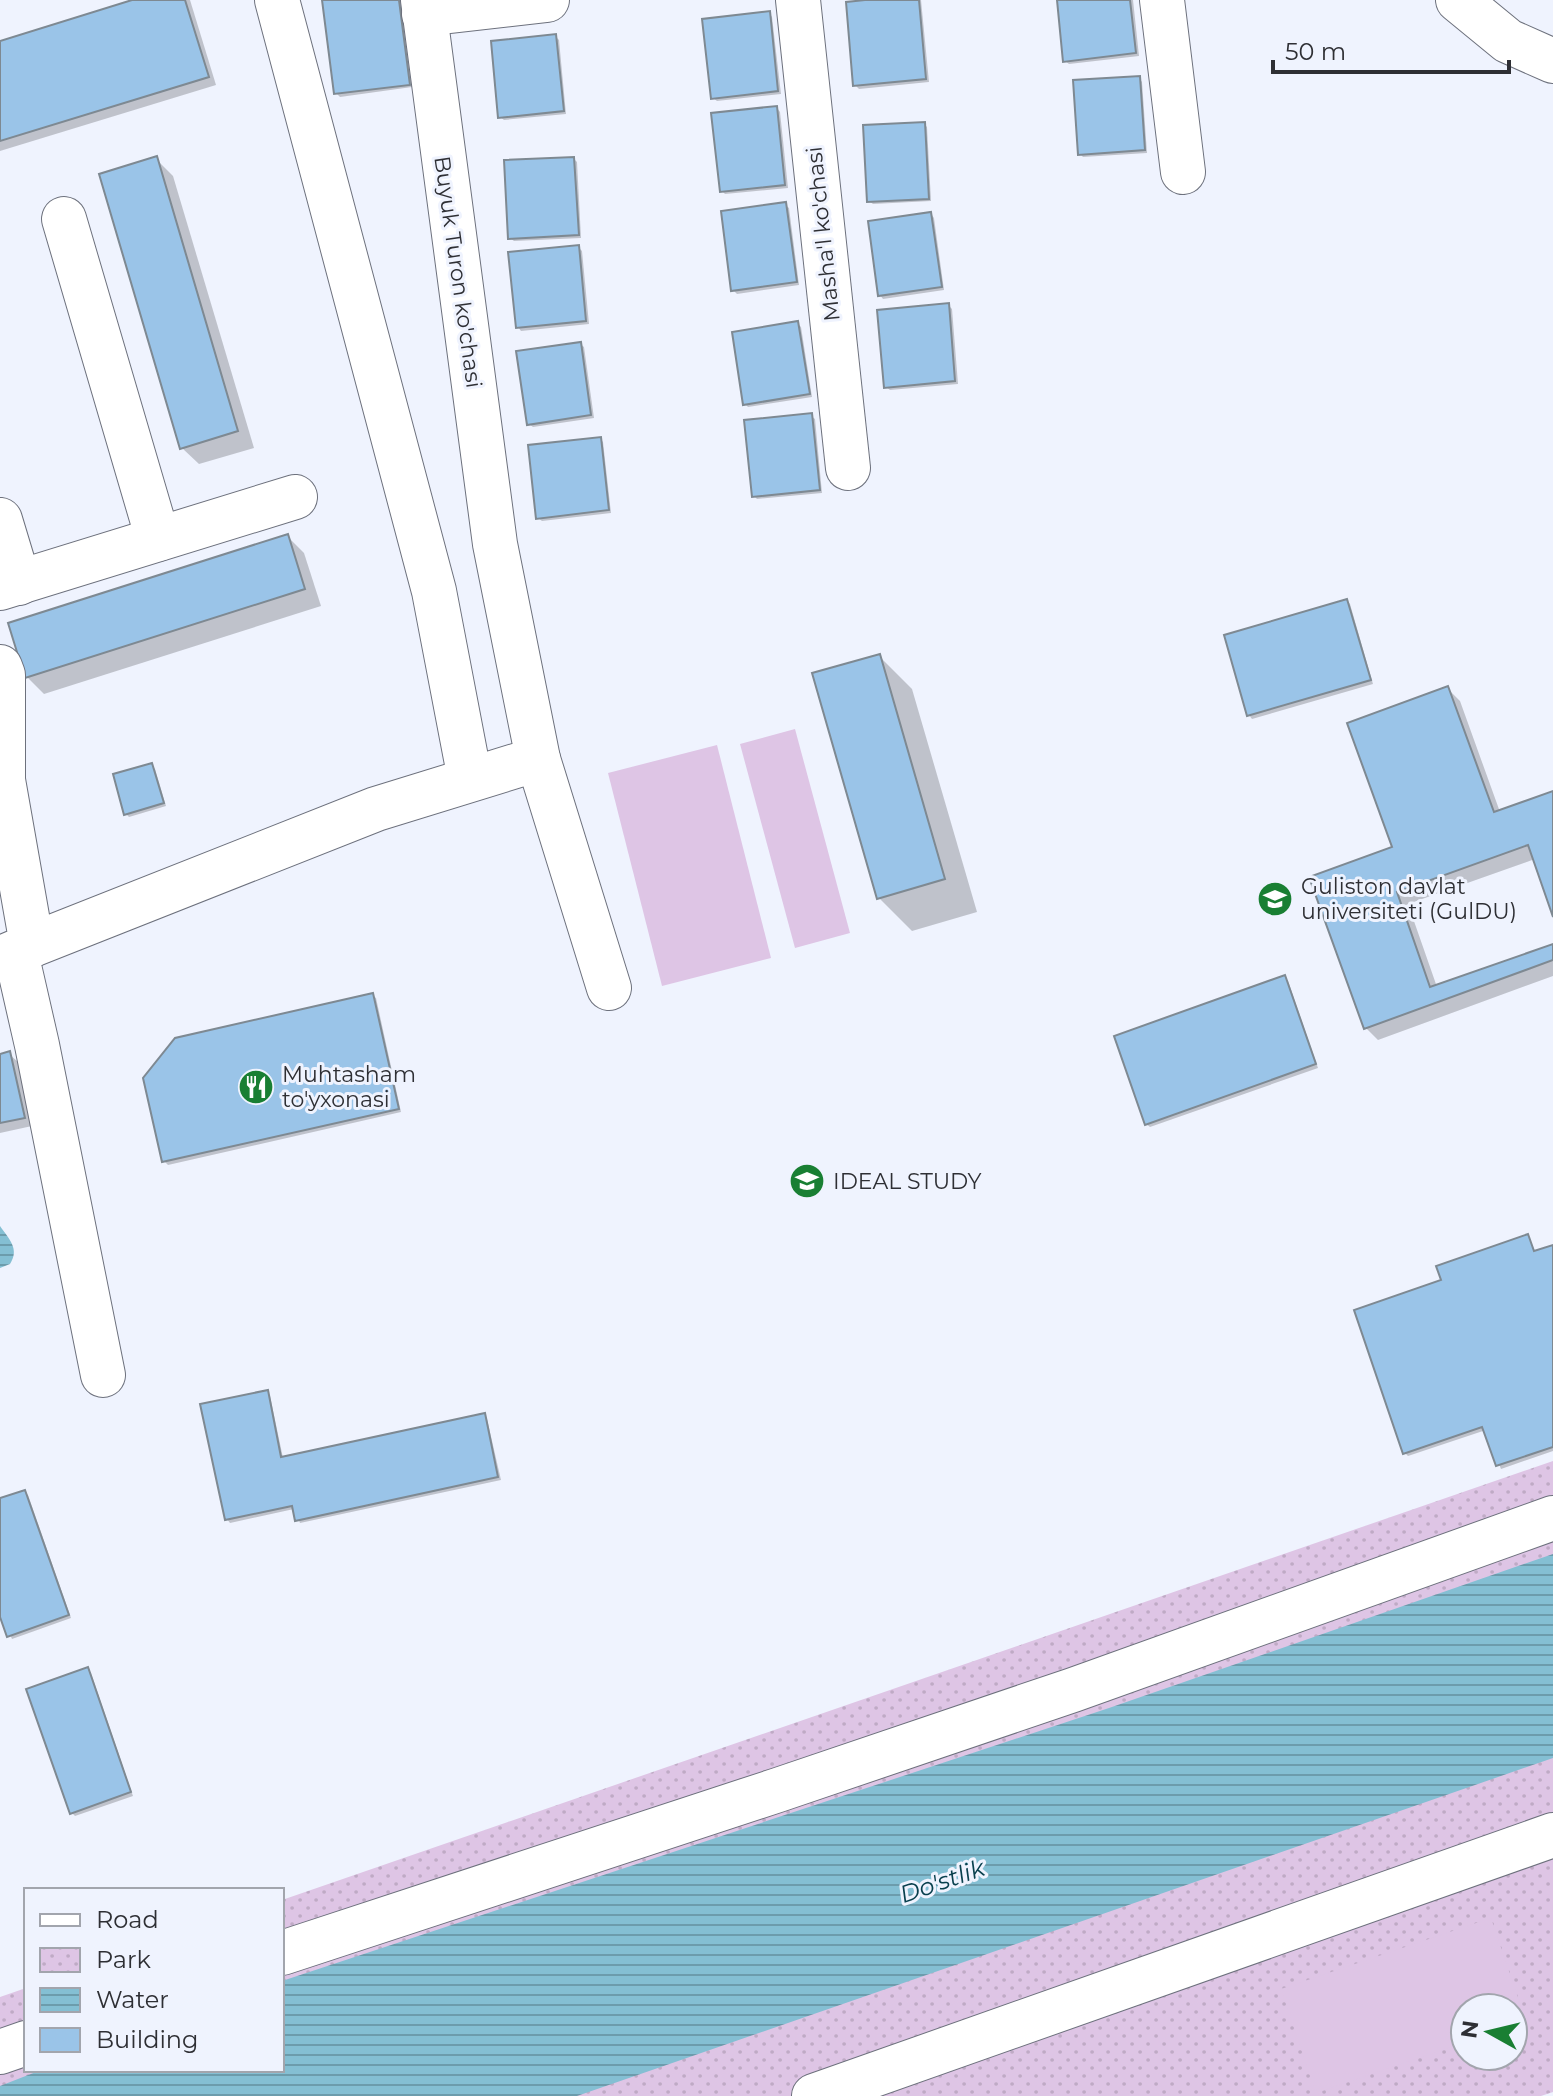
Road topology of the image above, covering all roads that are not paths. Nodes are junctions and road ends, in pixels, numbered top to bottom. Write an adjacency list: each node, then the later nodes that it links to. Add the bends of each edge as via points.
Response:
1 (277, 0): 17 (street, via 434,591)
2 (547, 0): 6 (street)
3 (798, 0): 10 (street, Masha'l ko'chasi)
4 (1162, 0): 8 (street)
5 (1458, 0): 7 (street, via 1508,41)
6 (423, 7): 16 (street, Buyuk Turon ko'chasi, via 495,544)
7 (1553, 61)
8 (1183, 172)
9 (64, 219): 13 (street)
10 (848, 468)
11 (295, 497): 13 (street)
12 (0, 520): 14 (street)
13 (158, 539): 14 (street)
14 (9, 585)
15 (0, 667): 18 (street)
16 (538, 759): 17 (street); 19 (street, Buyuk Turon ko'chasi)
17 (470, 779): 18 (street, via 376,809)
18 (16, 952): 20 (street)
19 (609, 988)
20 (103, 1375)
21 (1553, 1518): 23 (street, via 1073,1690)
22 (1553, 1835): 26 (street)
23 (284, 1952)
24 (24, 2044): 25 (street)
25 (0, 2052)
26 (814, 2096)

